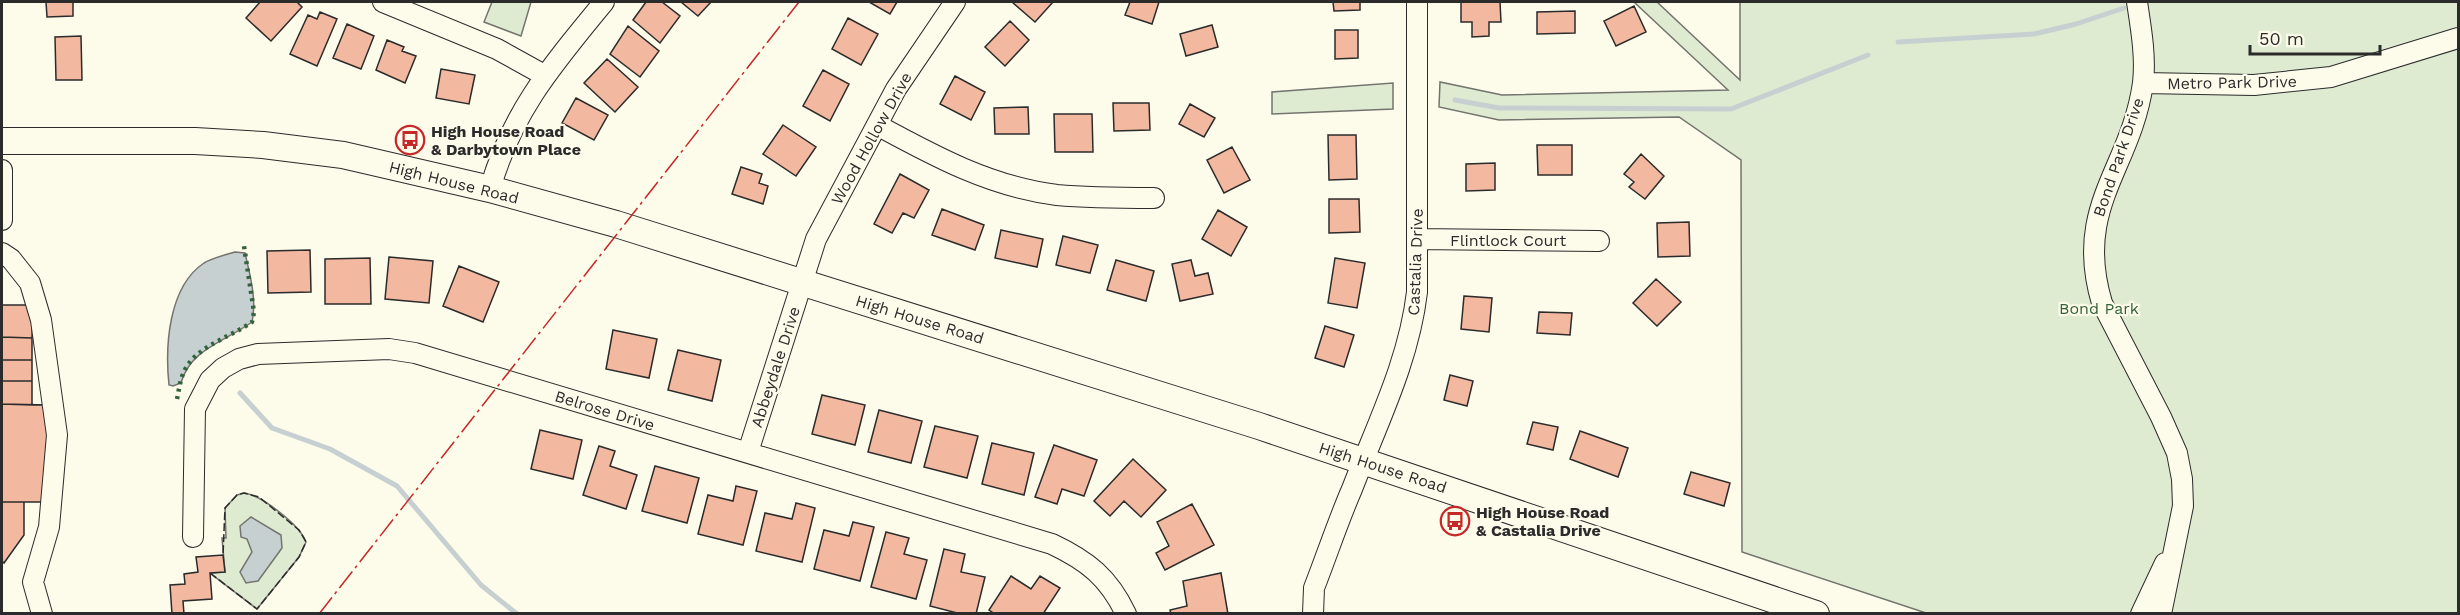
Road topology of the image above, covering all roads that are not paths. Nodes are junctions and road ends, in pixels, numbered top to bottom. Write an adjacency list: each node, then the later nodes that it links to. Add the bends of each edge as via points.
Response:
1 (383, 2): 7 (street, via 497,49)
2 (604, 2): 7 (street)
3 (955, 2): 9 (street, Wood Hollow Drive, via 917,56)
4 (1417, 2): 15 (street, Castalia Drive)
5 (2137, 2): 8 (street, Bond Park Drive)
6 (2458, 38): 8 (street, Metro Park Drive, via 2331,77 2254,85)
7 (544, 75): 12 (street, via 519,113)
8 (2143, 83): 22 (street, Bond Park Drive, via 2134,119 2101,205 2092,248 2093,267 2102,303 2177,453 2183,506)
9 (877, 125): 13 (street, via 941,160 1003,183 1056,195); 18 (street, Wood Hollow Drive, via 816,239)
10 (2, 141): 12 (main road, High House Road, via 195,141 263,146 343,155)
11 (2, 170): 14 (street)
12 (490, 189): 18 (main road, High House Road)
13 (1154, 198)
14 (2, 220)
15 (1417, 239): 16 (street, Flintlock Court); 20 (street, Castalia Drive, via 1413,321)
16 (1599, 241)
17 (2, 253): 23 (street, via 30,283 41,320 57,435 49,527 33,582)
18 (801, 282): 19 (street, Abbeydale Drive); 20 (main road, High House Road)
19 (748, 452): 21 (street, Belrose Drive, via 415,353 381,349 258,354 239,359 210,380 195,409); 24 (street, Belrose Drive, via 1052,544 1098,571 1116,593)
20 (1364, 460): 25 (street, Castalia Drive, via 1314,588); 26 (main road, High House Road)
21 (193, 537)
22 (2174, 545): 27 (street, Bond Park Drive); 28 (street, Bond Park Drive)
23 (42, 614)
24 (1126, 614)
25 (1313, 614)
26 (1816, 614)
27 (2141, 614)
28 (2161, 614)

